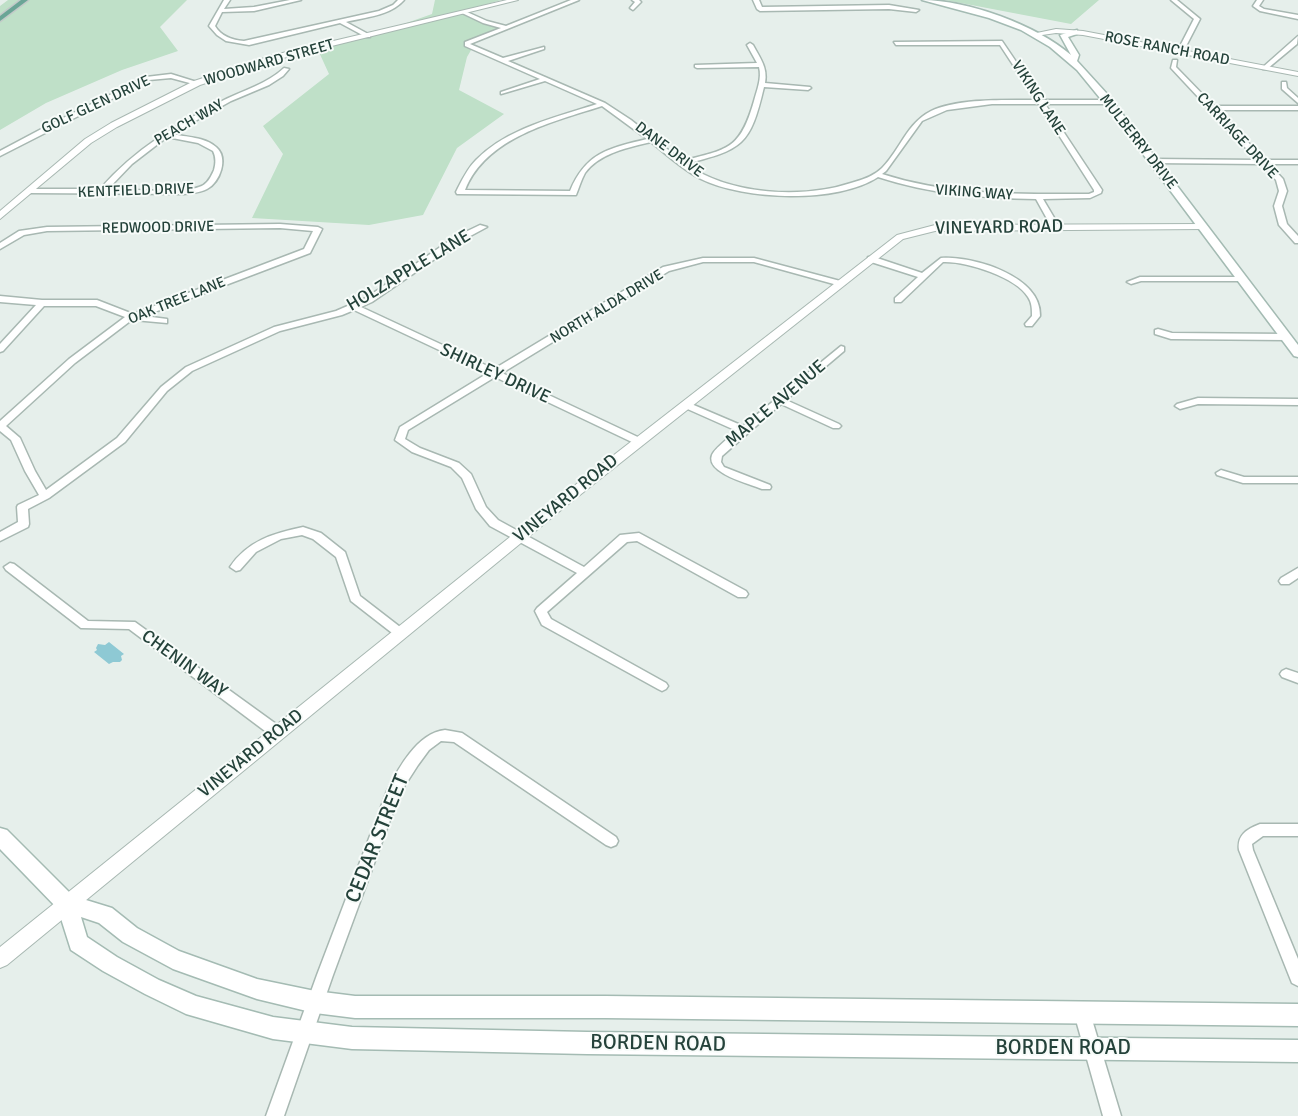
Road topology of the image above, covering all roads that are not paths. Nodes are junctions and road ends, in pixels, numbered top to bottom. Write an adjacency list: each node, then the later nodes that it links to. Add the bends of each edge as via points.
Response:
1 (18, 0): 13 (main road)
2 (24, 0): 20 (main road)
3 (227, 0): 16 (street)
4 (298, 0): 16 (street, via 254,9)
5 (401, 0): 21 (street, via 396,6 381,12)
6 (515, 0): 17 (street, WOODWARD STREET)
7 (576, 0): 22 (street)
8 (635, 0): 14 (street, via 638,2)
9 (756, 0): 15 (street, via 760,8 771,10)
10 (925, 0): 24 (main road, MULBERRY DRIVE, via 1011,23)
11 (1174, 0): 30 (street, via 1197,19)
12 (1260, 0): 19 (street, via 1256,6 1262,10)
13 (6, 5): 18 (main road)
14 (633, 8)
15 (916, 10)
16 (220, 11): 21 (street, via 212,22 214,31 240,43)
17 (465, 13): 22 (street); 25 (street, WOODWARD STREET)
18 (0, 14)
19 (1298, 17)
20 (0, 19)
21 (342, 22): 25 (street)
22 (508, 28): 31 (street, DANE DRIVE, via 467,45)
23 (1074, 32): 24 (street, ROSE RANCH ROAD); 30 (street, ROSE RANCH ROAD); 33 (main road, via 1064,35 1064,38 1075,55)
24 (1034, 34): 33 (main road, MULBERRY DRIVE)
25 (368, 36): 40 (street, WOODWARD STREET, via 277,57)
26 (1298, 38): 36 (street)
27 (896, 43): 46 (street, VIKING LANE, via 1002,43)
28 (750, 45): 34 (street)
29 (542, 48): 31 (street)
30 (1180, 52): 36 (street, ROSE RANCH ROAD)
31 (501, 61): 39 (street, DANE DRIVE)
32 (1175, 61): 49 (street, CARRIAGE DRIVE, via 1173,67)
33 (1075, 63): 47 (main road, MULBERRY DRIVE)
34 (761, 65): 35 (street); 42 (street)
35 (696, 66)
36 (1265, 68): 38 (street, ROSE RANCH ROAD)
37 (286, 69): 51 (street, PEACH WAY, via 280,76)
38 (1298, 74)
39 (545, 79): 44 (street); 48 (street, DANE DRIVE)
40 (197, 83): 53 (street, GOLF GLEN DRIVE, via 171,76 148,78); 59 (street, WOODWARD STREET, via 88,141)
41 (1284, 83): 45 (street, via 1284,88)
42 (761, 85): 43 (street); 57 (street, via 742,139 722,151)
43 (808, 88)
44 (503, 93)
45 (1298, 101)
46 (1041, 102): 47 (street, DANE DRIVE); 58 (street, DANE DRIVE, via 968,104 934,112 920,120); 61 (street, VIKING LANE, via 1098,190 1090,196)
47 (1108, 102): 54 (main road, MULBERRY DRIVE)
48 (603, 104): 52 (street, DANE DRIVE); 52 (street, via 554,120 495,148 468,174 460,192 573,193 584,170 601,157)
49 (1213, 108): 50 (street); 55 (street, CARRIAGE DRIVE)
50 (1298, 108)
51 (165, 135): 60 (street, PEACH WAY, via 131,160); 60 (street, KENTFIELD DRIVE, via 218,151 220,162 209,185 184,192)
52 (653, 140): 57 (street, DANE DRIVE)
53 (0, 154)
54 (1153, 161): 55 (street); 65 (main road, MULBERRY DRIVE)
55 (1262, 161): 56 (street); 67 (street, CARRIAGE DRIVE, via 1279,180 1283,191 1278,206 1283,225)
56 (1298, 162)
57 (681, 163): 58 (street, DANE DRIVE, via 705,178 732,187 787,194 834,191)
58 (877, 175): 61 (street, VIKING WAY, via 912,187 948,194)
59 (29, 191): 60 (street, KENTFIELD DRIVE); 62 (street, WOODWARD STREET)
60 (102, 192)
61 (1038, 196): 63 (street, VIKING WAY)
62 (0, 216)
63 (1055, 226): 65 (street, VINEYARD ROAD); 69 (street, VINEYARD ROAD, via 926,229 900,237)
64 (483, 227): 77 (street, HOLZAPPLE LANE, via 458,239 368,300)
65 (1203, 227): 71 (main road, MULBERRY DRIVE)
66 (293, 229): 68 (street, REDWOOD DRIVE, via 270,226 46,229 23,231); 78 (street, OAK TREE LANE, via 318,229 307,251)
67 (1298, 241)
68 (0, 247)
69 (871, 260): 70 (street); 73 (street, VINEYARD ROAD)
70 (922, 276): 75 (street); 80 (street, via 941,260 955,260 1000,274 1024,287 1037,304 1036,316)
71 (1242, 279): 72 (street, via 1140,279); 82 (main road, MULBERRY DRIVE)
72 (1131, 282)
73 (841, 284): 86 (street, NORTH ALDA DRIVE, via 754,260 703,260 666,269); 89 (street, VINEYARD ROAD)
74 (0, 299): 76 (street)
75 (898, 300)
76 (42, 303): 78 (street, via 98,303); 83 (street)
77 (353, 306): 86 (street, SHIRLEY DRIVE); 98 (street, HOLZAPPLE LANE, via 277,329 189,369 164,389 121,440)
78 (132, 316): 79 (street); 91 (street, OAK TREE LANE, via 72,361)
79 (164, 321)
80 (1029, 324)
81 (1158, 332): 82 (street, via 1171,336)
82 (1286, 337): 84 (main road, MULBERRY DRIVE)
83 (0, 349)
84 (1296, 349)
85 (842, 350): 87 (street, MAPLE AVENUE)
86 (496, 374): 94 (street, SHIRLEY DRIVE); 100 (street, NORTH ALDA DRIVE, via 404,429 400,440 454,465 467,476 481,510 494,523)
87 (781, 401): 92 (street); 93 (street, MAPLE AVENUE)
88 (1298, 402): 90 (street, via 1198,401)
89 (686, 405): 93 (street); 94 (street, VINEYARD ROAD)
90 (1180, 406)
91 (0, 426): 98 (street, via 15,438)
92 (836, 426)
93 (744, 430): 97 (street, MAPLE AVENUE, via 717,455 716,462 720,469)
94 (638, 441): 100 (street, VINEYARD ROAD)
95 (1221, 473): 96 (street, via 1243,480)
96 (1298, 480)
97 (766, 487)
98 (45, 496): 99 (street, HOLZAPPLE LANE, via 22,507 24,524)
99 (0, 537)
100 (519, 537): 103 (street); 107 (street, VINEYARD ROAD)
101 (10, 567): 109 (street, CHENIN WAY, via 85,625 131,625)
102 (236, 567): 107 (street, via 252,549 278,536 303,531 317,536 341,554 355,598)
103 (585, 572): 106 (street, via 624,538 639,537); 108 (street, via 541,610 546,622)
104 (1298, 572): 105 (street)
105 (1285, 581)
106 (742, 594)
107 (400, 633): 109 (street, VINEYARD ROAD)
108 (662, 686)
109 (278, 733): 113 (street, VINEYARD ROAD)
110 (1298, 830): 115 (street, via 1260,830 1245,841)
111 (0, 836): 113 (main road, BORDEN ROAD)
112 (611, 841): 116 (street, CEDAR STREET, via 457,738 447,735 437,738 410,764 394,790)
113 (67, 904): 114 (street, VINEYARD ROAD); 116 (main road, BORDEN ROAD, via 105,915 130,935 173,958 257,989); 119 (main road, BORDEN ROAD, via 78,943 152,988 194,1006 273,1028)
114 (0, 958)
115 (1298, 978)
116 (315, 1002): 117 (main road, BORDEN ROAD, via 355,1007); 119 (street, CEDAR STREET)
117 (1082, 1013): 118 (main road, BORDEN ROAD); 120 (street)
118 (1298, 1015)
119 (304, 1033): 120 (main road, BORDEN ROAD, via 352,1038 577,1043); 122 (street, CEDAR STREET)
120 (1093, 1048): 121 (main road, BORDEN ROAD); 123 (street)
121 (1298, 1051)
122 (275, 1116)
123 (1112, 1116)

